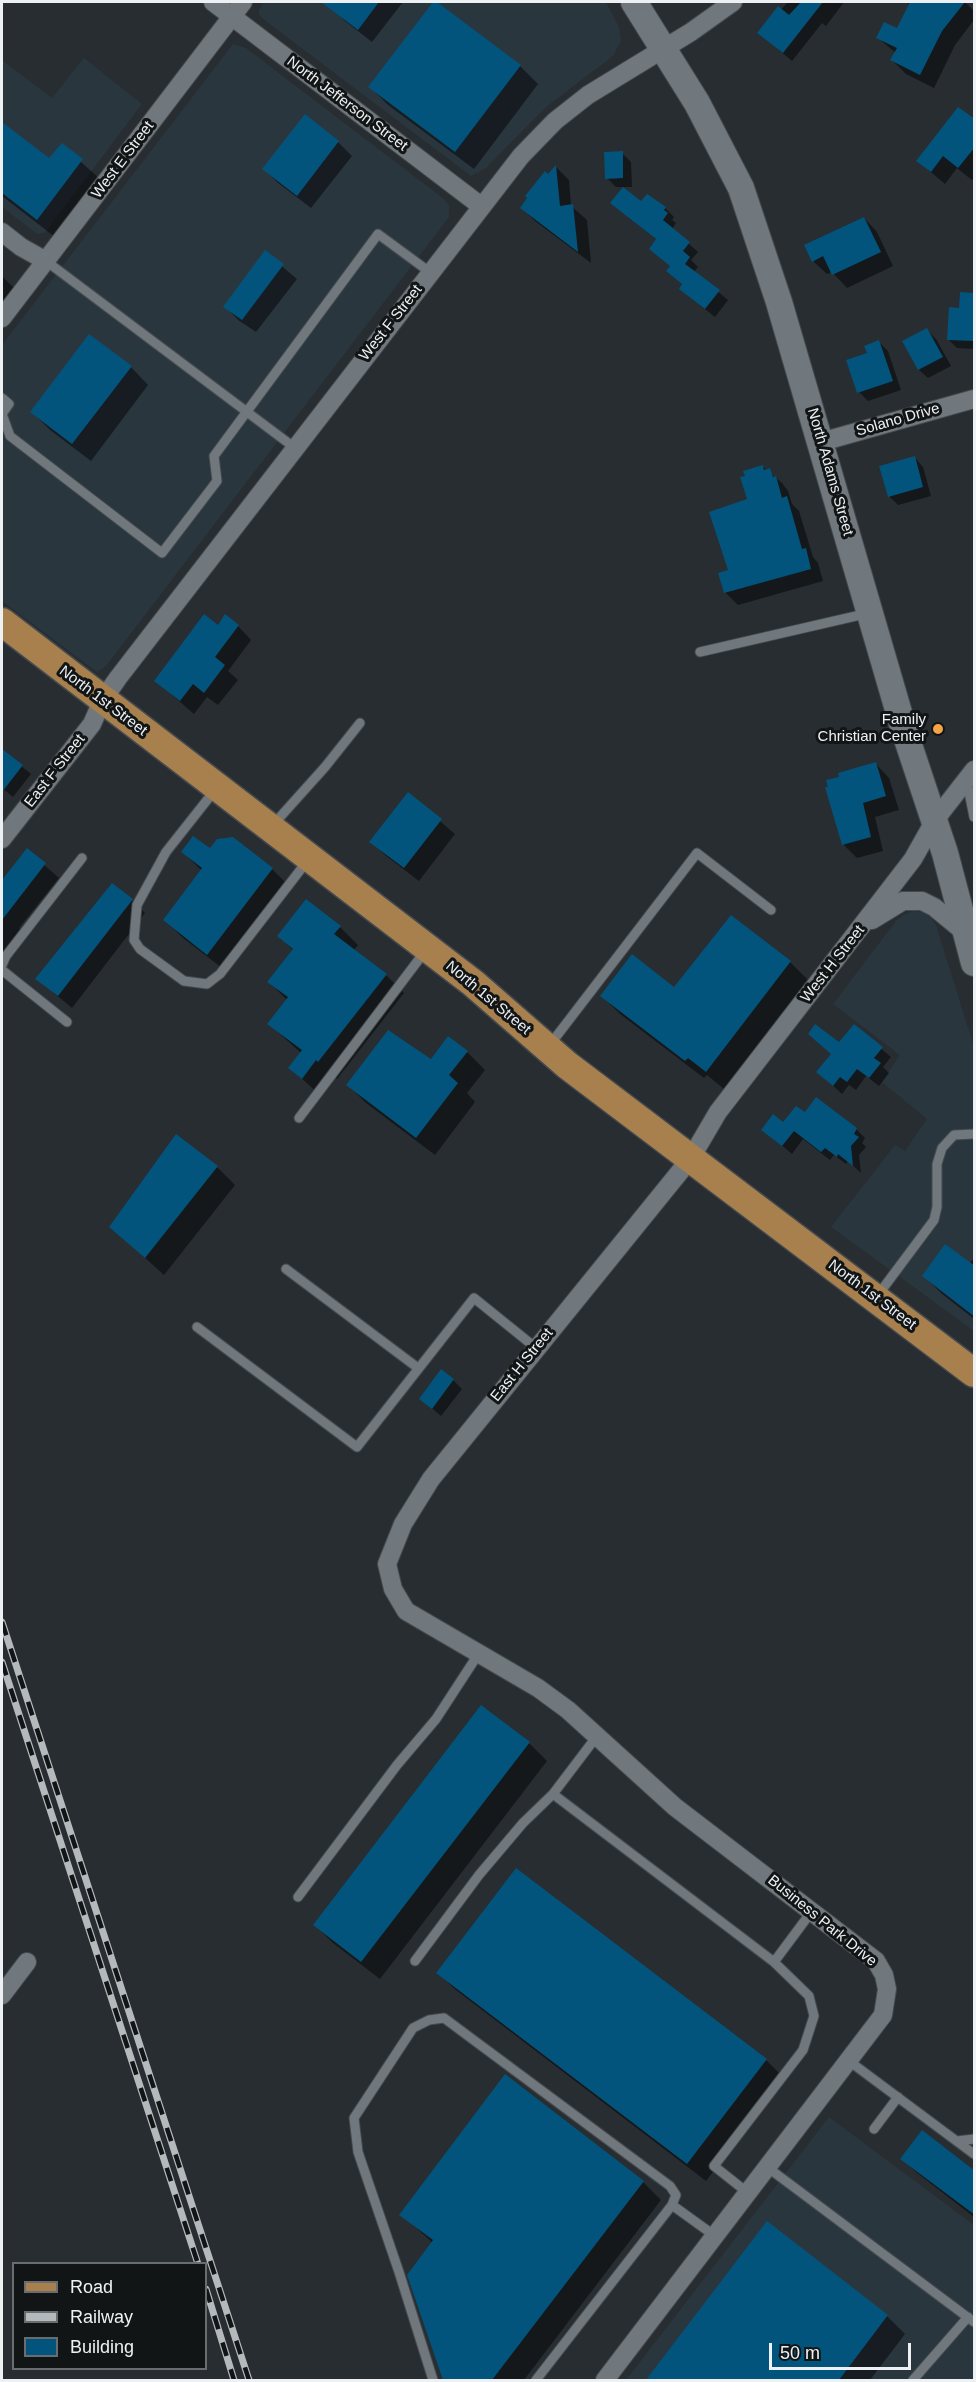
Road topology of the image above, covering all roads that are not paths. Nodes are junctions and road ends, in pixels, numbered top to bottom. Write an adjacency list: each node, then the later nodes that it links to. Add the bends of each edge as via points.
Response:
1 (213, 2): 5 (street, North Jefferson Street)
2 (243, 2): 5 (street, West E Street)
3 (634, 2): 6 (street, North Adams Street)
4 (733, 2): 6 (street, West F Street)
5 (232, 16): 7 (street, North Jefferson Street); 9 (street, West E Street)
6 (664, 48): 7 (street, West F Street, via 603,85 555,121); 16 (street, North Adams Street, via 741,188)
7 (481, 206): 10 (street, West F Street)
8 (2, 232): 9 (street)
9 (46, 261): 11 (street, West E Street); 14 (lane)
10 (431, 273): 14 (lane, via 378,234); 17 (street, West F Street)
11 (2, 318)
12 (2, 398): 15 (lane, via 9,404)
13 (975, 399): 16 (street, Solano Drive)
14 (246, 412): 15 (lane, via 214,456 217,481 162,553 9,436); 17 (lane)
15 (2, 414)
16 (821, 442): 18 (street, North Adams Street)
17 (295, 448): 21 (street, West F Street)
18 (871, 612): 20 (lane); 26 (street, North Adams Street, via 904,730)
19 (2, 622): 21 (main road, North 1st Street)
20 (700, 652)
21 (102, 701): 24 (main road, North 1st Street); 28 (street, East F Street, via 92,724)
22 (360, 723): 27 (lane)
23 (970, 775): 25 (lane); 26 (street, West H Street)
24 (217, 788): 27 (main road, North 1st Street); 30 (lane, via 166,852 137,905 134,940 140,949 184,981 207,984 220,974)
25 (975, 817)
26 (935, 820): 32 (street, West H Street, via 913,859); 33 (street, North Adams Street)
27 (271, 828): 30 (main road, North 1st Street)
28 (2, 839)
29 (82, 858): 36 (lane)
30 (309, 858): 34 (main road, North 1st Street)
31 (771, 910): 39 (lane, via 697,853)
32 (862, 926): 33 (street, via 911,900 934,907); 42 (street, West H Street, via 718,1112)
33 (968, 935): 35 (street, North Adams Street)
34 (427, 948): 39 (main road, North 1st Street); 40 (lane)
35 (975, 963)
36 (2, 965)
37 (2, 970): 38 (lane)
38 (67, 1022)
39 (547, 1048): 42 (main road, North 1st Street)
40 (299, 1118)
41 (975, 1134): 44 (lane, via 954,1135 942,1148 937,1164 934,1220)
42 (691, 1158): 44 (main road, North 1st Street); 46 (street, East H Street)
43 (286, 1269): 47 (lane)
44 (876, 1298): 48 (main road, North 1st Street)
45 (197, 1327): 47 (lane, via 357,1447)
46 (536, 1348): 47 (lane, via 474,1298); 49 (street, East H Street, via 431,1479 403,1524 387,1564)
47 (418, 1368)
48 (975, 1373)
49 (393, 1589): 50 (street, Business Park Drive, via 406,1611 418,1620)
50 (479, 1653): 51 (street, Business Park Drive, via 538,1688); 53 (lane, via 436,1719)
51 (597, 1736): 52 (lane); 54 (street, Business Park Drive, via 675,1807)
52 (553, 1794): 55 (lane, via 479,1875); 57 (lane)
53 (298, 1897)
54 (812, 1911): 57 (lane); 59 (street, Business Park Drive, via 876,1961 884,1975 887,1989 883,2015)
55 (415, 1961)
56 (27, 1962): 58 (street)
57 (774, 1962): 66 (lane, via 809,1996 814,2016 803,2050 714,2166)
58 (2, 1995)
59 (849, 2061): 60 (lane); 65 (street, Business Park Drive)
60 (898, 2097): 61 (lane); 63 (lane)
61 (874, 2129)
62 (975, 2139): 63 (lane)
63 (957, 2141): 64 (lane)
64 (975, 2154)
65 (767, 2167): 66 (street, Business Park Drive); 69 (lane)
66 (748, 2193): 68 (street, Business Park Drive)
67 (672, 2205): 68 (lane); 70 (lane, via 676,2195 670,2186 444,2018 413,2028 354,2118 358,2152); 71 (lane)
68 (715, 2236): 72 (street, Business Park Drive)
69 (971, 2320): 73 (lane)
70 (433, 2380)
71 (536, 2380)
72 (605, 2380)
73 (912, 2380)

